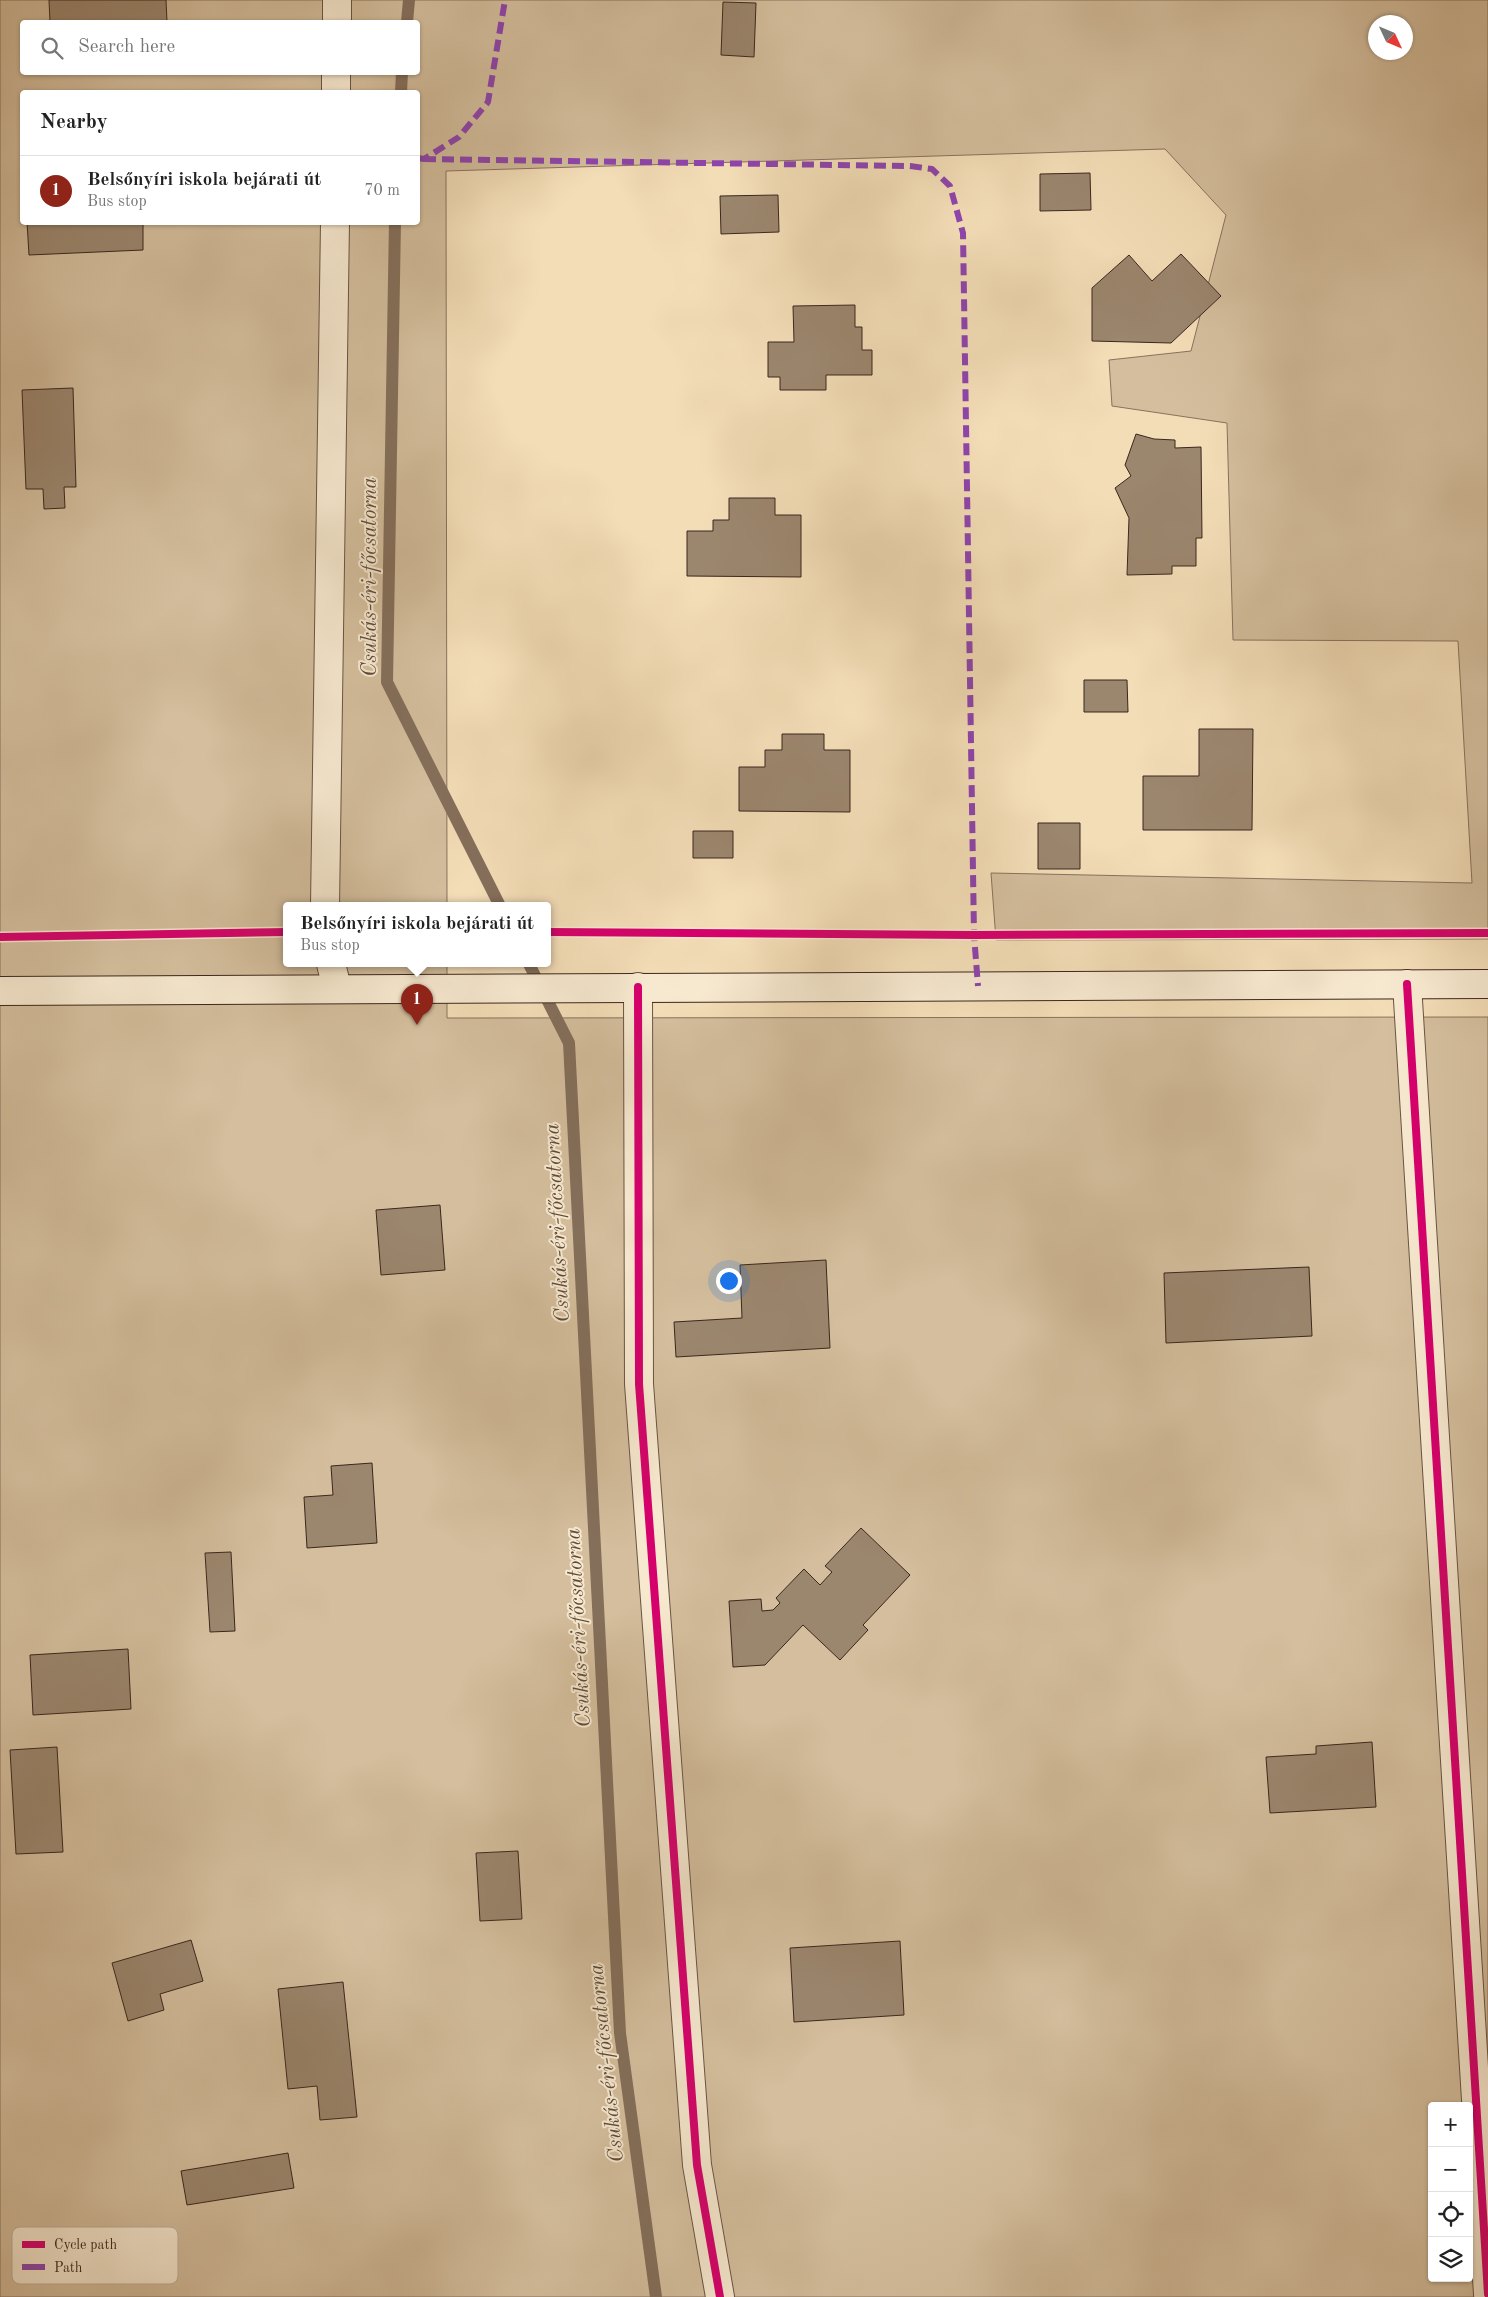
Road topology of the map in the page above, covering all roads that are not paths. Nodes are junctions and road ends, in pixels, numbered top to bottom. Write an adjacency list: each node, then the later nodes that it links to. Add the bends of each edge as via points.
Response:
1 (337, 0): 2 (street)
2 (337, 20)
3 (336, 75): 4 (street)
4 (336, 90)
5 (335, 225): 6 (street)
6 (325, 902)
7 (334, 976): 10 (street, via 520,988); 11 (street)
8 (1407, 984): 9 (street); 10 (street); 12 (street)
9 (1488, 984)
10 (638, 988): 13 (street, via 639,1384 697,2165)
11 (0, 991)
12 (1488, 2294)
13 (720, 2297)

